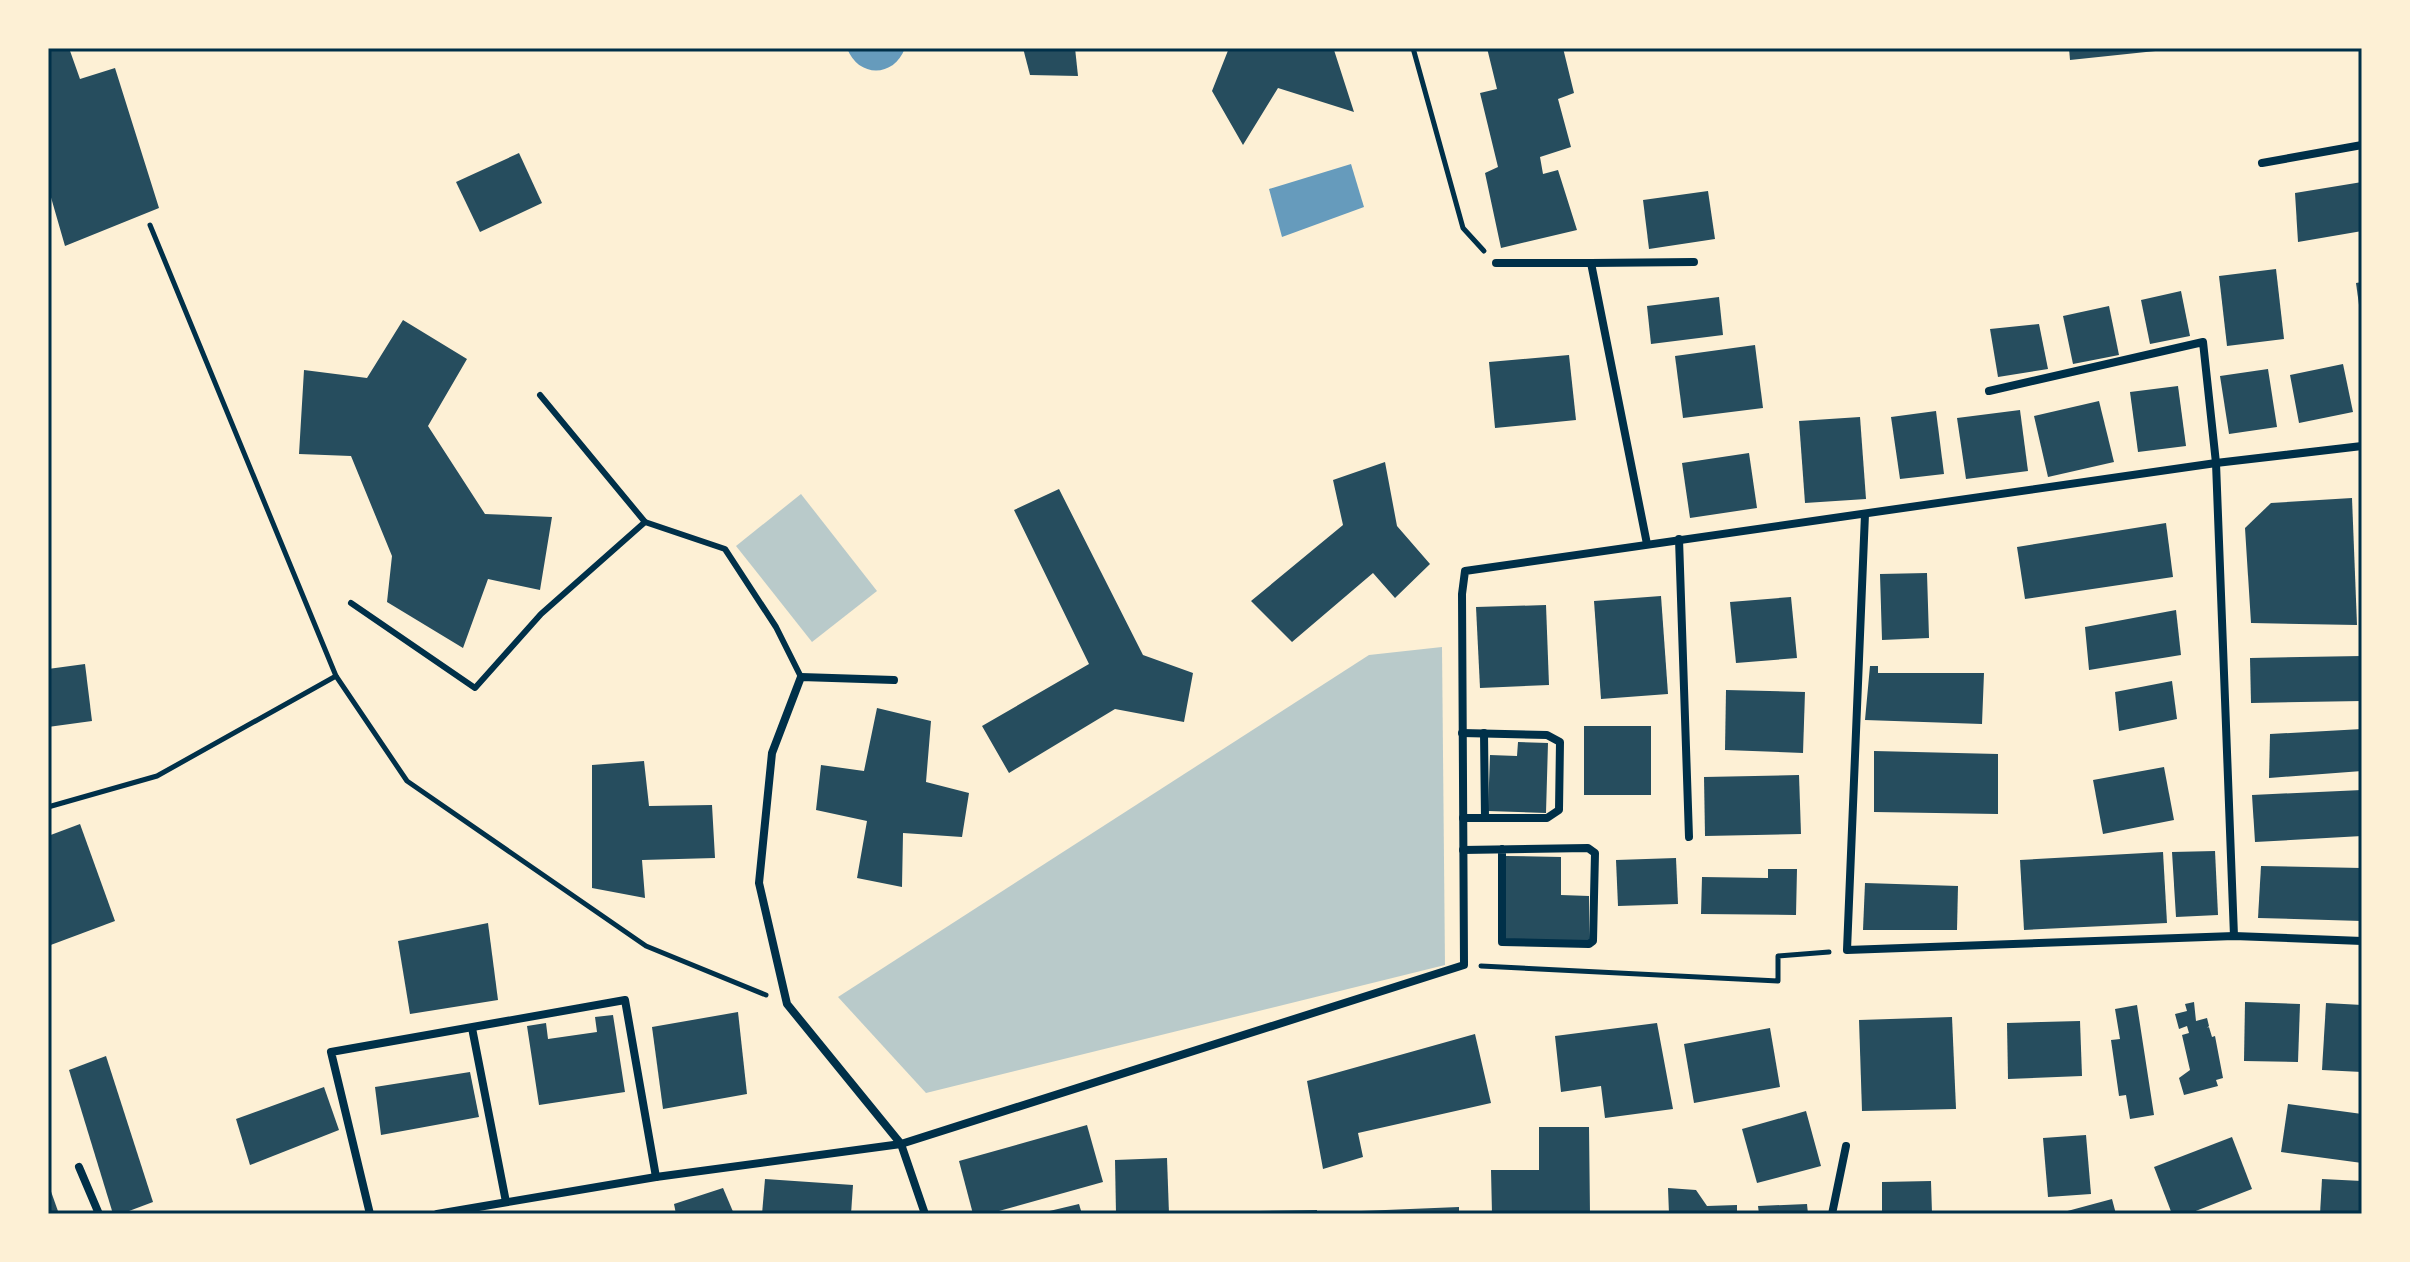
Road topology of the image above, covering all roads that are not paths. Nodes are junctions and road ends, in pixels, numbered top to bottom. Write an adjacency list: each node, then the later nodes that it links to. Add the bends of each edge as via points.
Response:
1 (2362, 145): 2 (street)
2 (2262, 163)
3 (1694, 262): 5 (street)
4 (1496, 263): 5 (street)
5 (1591, 263): 13 (street)
6 (1989, 391): 9 (street, via 2203,342)
7 (540, 395): 11 (lane)
8 (2362, 446): 9 (street)
9 (2216, 463): 10 (street); 24 (street)
10 (1865, 514): 12 (street); 24 (street, via 1847,950)
11 (645, 522): 14 (lane, via 541,614 475,688); 15 (lane, via 725,549 776,627)
12 (1679, 539): 13 (street); 21 (street)
13 (1647, 544): 17 (street, via 1465,571)
14 (351, 603)
15 (801, 677): 16 (street); 27 (street, via 772,753 759,883 787,1004)
16 (894, 680)
17 (1462, 733): 18 (street); 19 (street)
18 (1484, 733): 20 (street); 20 (street, via 1547,735 1560,742 1559,810 1547,818)
19 (1463, 818): 20 (street); 23 (street)
20 (1485, 818)
21 (1689, 837)
22 (1502, 849): 22 (street, via 1502,942 1593,941 1595,853 1588,848); 23 (street)
23 (1463, 850): 27 (street, via 1464,965)
24 (2234, 936): 25 (street)
25 (2362, 941)
26 (472, 1028): 30 (street, via 625,1000); 31 (street); 33 (street, via 331,1052)
27 (901, 1144): 30 (street); 35 (street)
28 (1846, 1146): 36 (street)
29 (79, 1167): 32 (street)
30 (656, 1177): 31 (street)
31 (506, 1202): 34 (street)
32 (99, 1214)
33 (370, 1214)
34 (437, 1214)
35 (925, 1214)
36 (1832, 1214)

